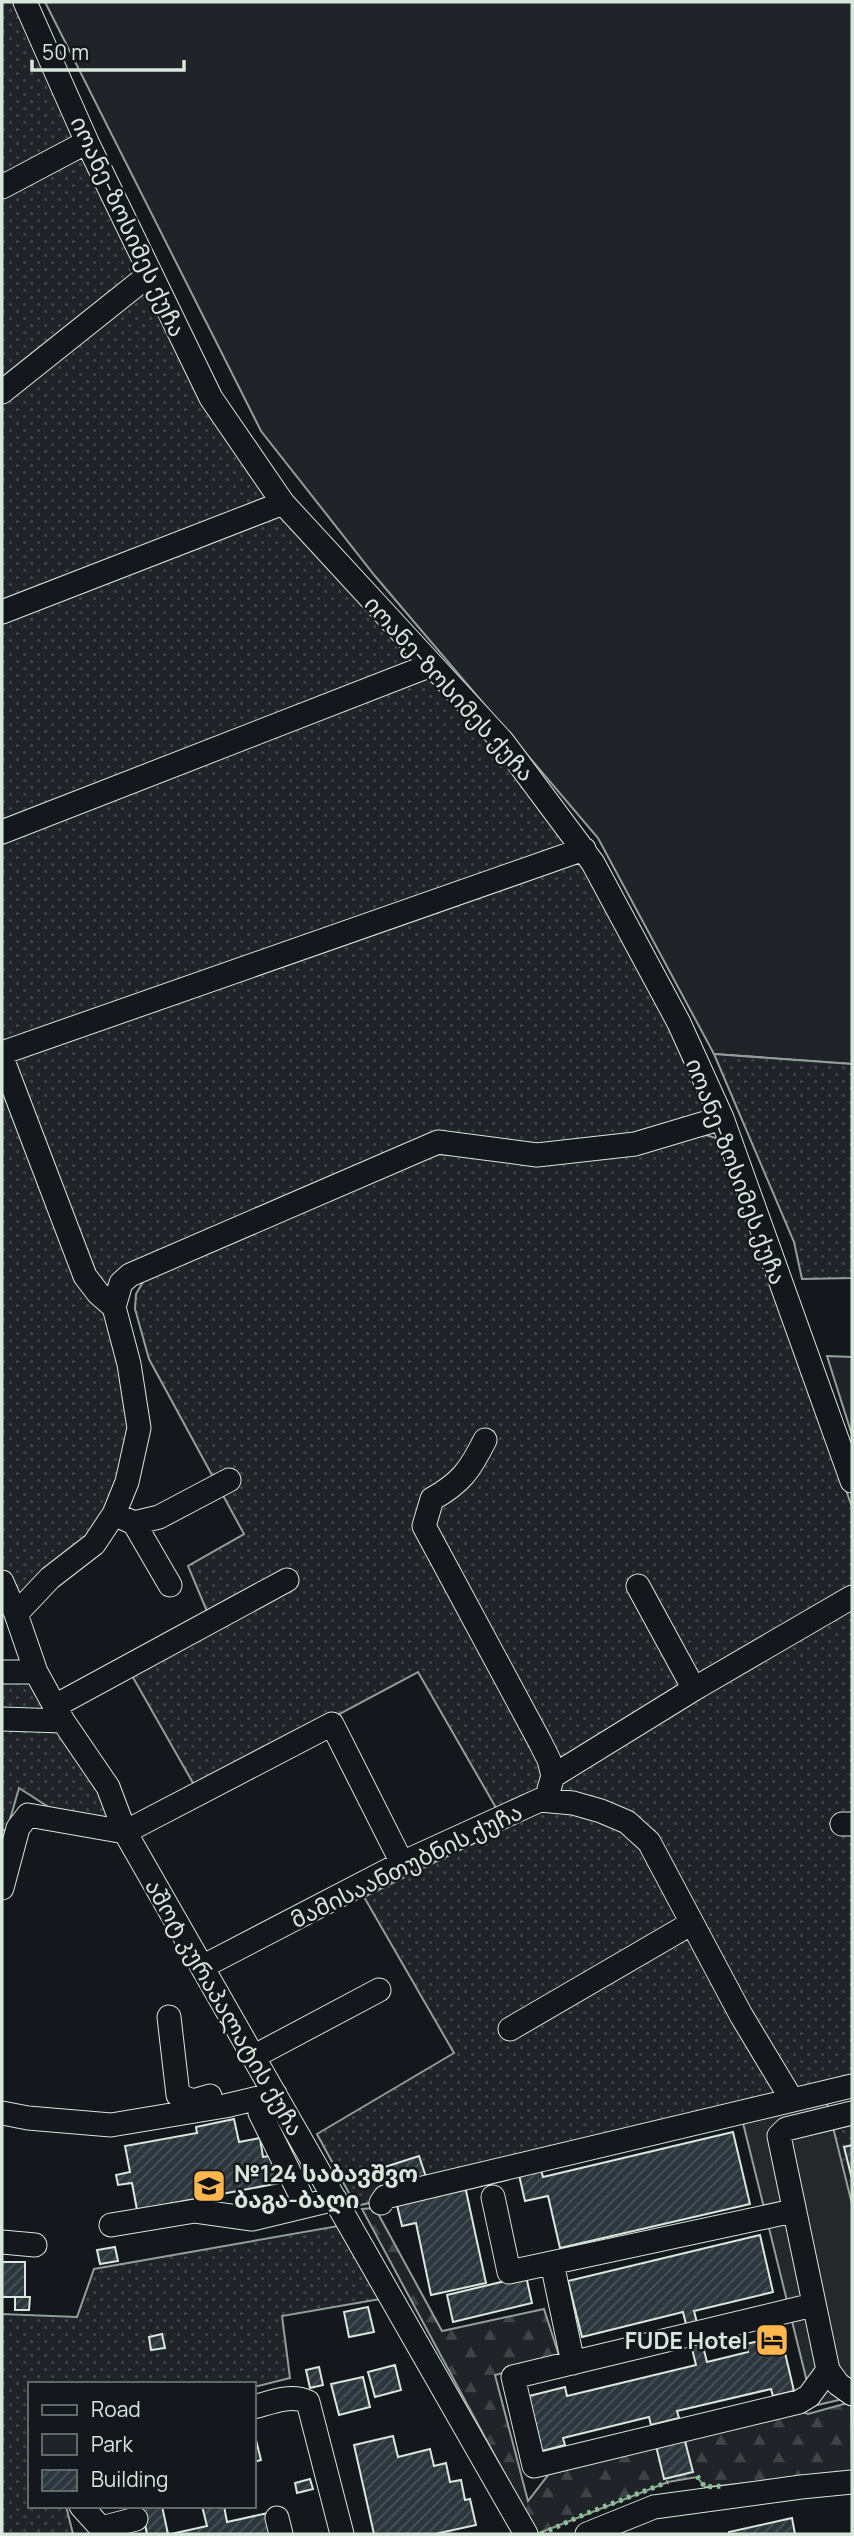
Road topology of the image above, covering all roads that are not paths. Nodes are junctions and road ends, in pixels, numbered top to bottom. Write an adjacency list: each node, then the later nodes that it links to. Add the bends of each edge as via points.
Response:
1 (25, 2): 2 (street, იოანე-ზოსიმეს ქუჩა)
2 (87, 142): 3 (street); 4 (street, იოანე-ზოსიმეს ქუჩა)
3 (2, 187)
4 (150, 274): 5 (street); 6 (street, იოანე-ზოსიმეს ქუჩა, via 211,398)
5 (2, 392)
6 (283, 503): 7 (street); 8 (street, იოანე-ზოსიმეს ქუჩა)
7 (2, 612)
8 (431, 665): 9 (street); 10 (street, იოანე-ზოსიმეს ქუჩა, via 503,742)
9 (2, 831)
10 (584, 849): 11 (street); 12 (street, იოანე-ზოსიმეს ქუჩა, via 679,1023)
11 (2, 1056): 13 (street, via 85,1276)
12 (722, 1118): 13 (street, via 635,1144 537,1155 438,1142 130,1275 121,1283); 16 (street, იოანე-ზოსიმეს ქუჩა)
13 (114, 1307): 17 (street, via 139,1428)
14 (485, 1440): 29 (street, via 472,1467 455,1486 432,1499 424,1526 540,1742)
15 (229, 1480): 17 (street, via 159,1517)
16 (852, 1481)
17 (124, 1518): 20 (street); 23 (street, via 50,1578)
18 (287, 1580): 27 (street)
19 (2, 1582): 23 (street, აშოტ კურაპალატის ქუჩა)
20 (170, 1585)
21 (638, 1586): 26 (street)
22 (852, 1597): 26 (street)
23 (16, 1614): 25 (street, აშოტ კურაპალატის ქუჩა)
24 (2, 1672): 25 (street)
25 (36, 1672): 27 (street, აშოტ კურაპალატის ქუჩა)
26 (694, 1689): 29 (street)
27 (59, 1714): 28 (street); 31 (street, აშოტ კურაპალატის ქუჩა, via 108,1787)
28 (2, 1719)
29 (553, 1776): 30 (street)
30 (540, 1800): 32 (street, მამისაანთუბნის ქუჩა); 34 (street, მამისაანთუბნის ქუჩა, via 573,1803 627,1822 649,1842)
31 (125, 1832): 32 (street, via 331,1724); 33 (street, via 28,1815 18,1828); 35 (street, აშოტ კურაპალატის ქუჩა)
32 (402, 1863): 35 (street, მამისაანთუბნის ქუჩა)
33 (2, 1888)
34 (692, 1923): 38 (street); 42 (street, მამისაანთუბნის ქუჩა)
35 (202, 1967): 39 (street, აშოტ კურაპალატის ქუჩა)
36 (379, 1990): 39 (street)
37 (169, 2017): 41 (street, via 178,2095 193,2101)
38 (510, 2029)
39 (253, 2057): 41 (street, აშოტ კურაპალატის ქუჩა)
40 (852, 2086): 42 (street)
41 (271, 2087): 43 (street, via 225,2106 111,2125); 47 (street, აშოტ კურაპალატის ქუჩა)
42 (792, 2101): 48 (street, via 386,2197)
43 (2, 2113)
44 (260, 2113): 49 (street)
45 (852, 2113): 50 (street, via 786,2129 779,2136)
46 (493, 2197): 54 (street, via 509,2272)
47 (335, 2199): 49 (street); 65 (street, აშოტ კურაპალატის ქუჩა)
48 (381, 2203)
49 (306, 2206): 51 (street, via 252,2219 195,2211)
50 (793, 2211): 54 (street); 55 (street)
51 (111, 2225)
52 (2, 2242): 53 (street)
53 (35, 2245)
54 (552, 2263): 56 (street)
55 (813, 2305): 56 (street); 57 (street)
56 (573, 2363): 57 (street, via 513,2377 534,2466 799,2402)
57 (828, 2371): 58 (street)
58 (852, 2394)
59 (256, 2406): 64 (street, via 289,2398 308,2402)
60 (852, 2482): 66 (street, via 654,2507)
61 (83, 2508): 63 (street)
62 (136, 2519): 63 (street)
63 (102, 2531)
64 (342, 2534)
65 (526, 2534)
66 (587, 2534)

